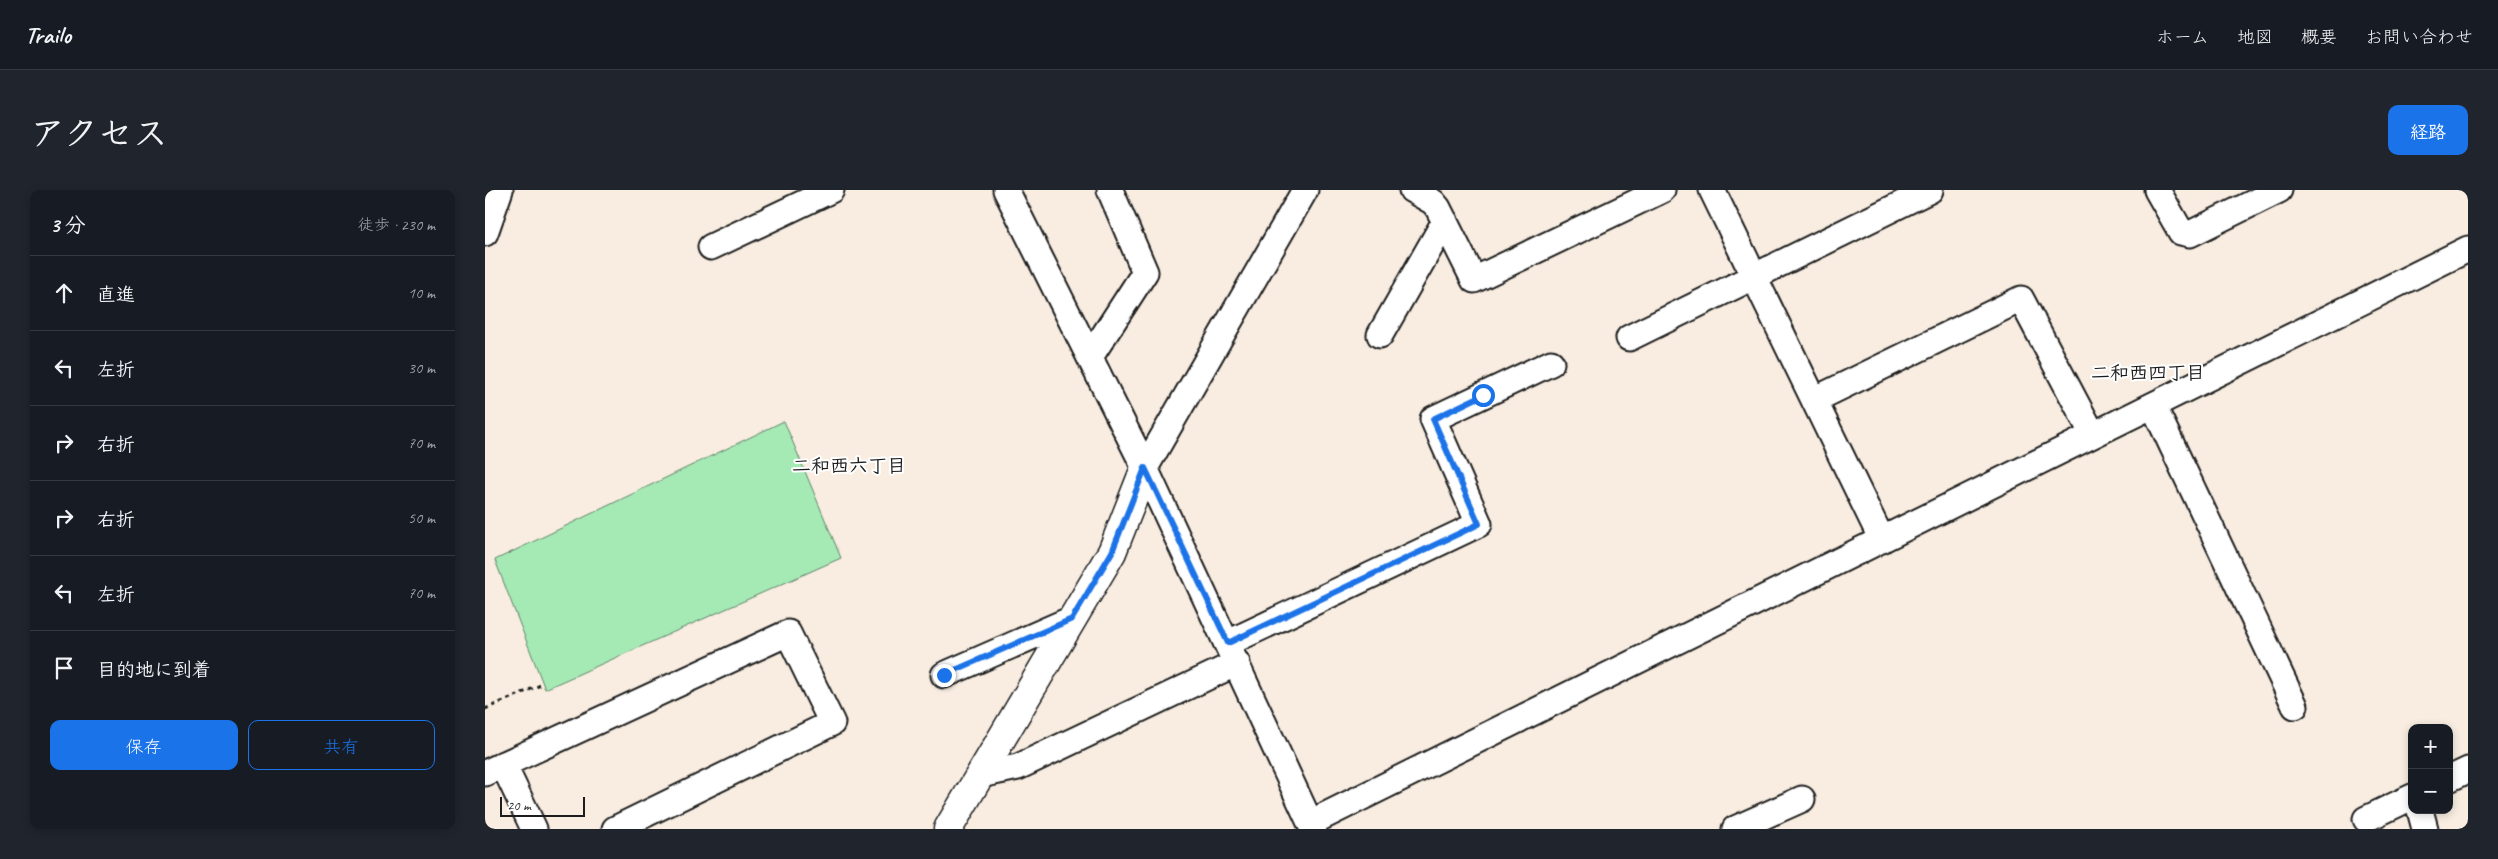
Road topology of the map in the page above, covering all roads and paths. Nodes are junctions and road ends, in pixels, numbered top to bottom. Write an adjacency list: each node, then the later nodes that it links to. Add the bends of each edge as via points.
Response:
1 (831, 190): 14 (street)
2 (1005, 190): 19 (street)
3 (1110, 190): 19 (street, via 1145,272)
4 (1305, 190): 24 (street)
5 (1412, 190): 12 (street, via 1433,202)
6 (1662, 190): 12 (street, via 1474,280)
7 (1712, 190): 16 (street)
8 (1930, 190): 16 (street)
9 (2157, 190): 10 (street, via 2181,232 2191,234)
10 (2279, 190)
11 (494, 194): 13 (street)
12 (1445, 221): 17 (street)
13 (485, 233)
14 (711, 247)
15 (2468, 249): 22 (street)
16 (1754, 277): 18 (street); 21 (street)
17 (1380, 334)
18 (1629, 338)
19 (1090, 357): 24 (street)
20 (1551, 363): 27 (street, via 1433,419 1479,524)
21 (1814, 400): 23 (street, via 2021,299); 25 (street)
22 (2153, 405): 23 (street); 30 (street)
23 (2093, 435): 25 (street)
24 (1145, 468): 26 (street, via 1112,552); 27 (street)
25 (1882, 540): 40 (street)
26 (1072, 619): 28 (street); 34 (street)
27 (1232, 653): 34 (street, via 1017,766); 40 (street)
28 (944, 675)
29 (543, 684): 31 (path)
30 (2295, 706)
31 (485, 709)
32 (494, 768): 42 (street); 43 (street, via 788,633 832,723)
33 (2468, 770): 35 (street)
34 (980, 775): 44 (street)
35 (2453, 777)
36 (1802, 799): 41 (street)
37 (2408, 799): 39 (street)
38 (2421, 814): 45 (street)
39 (2366, 819)
40 (1311, 826)
41 (1741, 828)
42 (534, 829)
43 (615, 829)
44 (948, 829)
45 (2425, 829)

